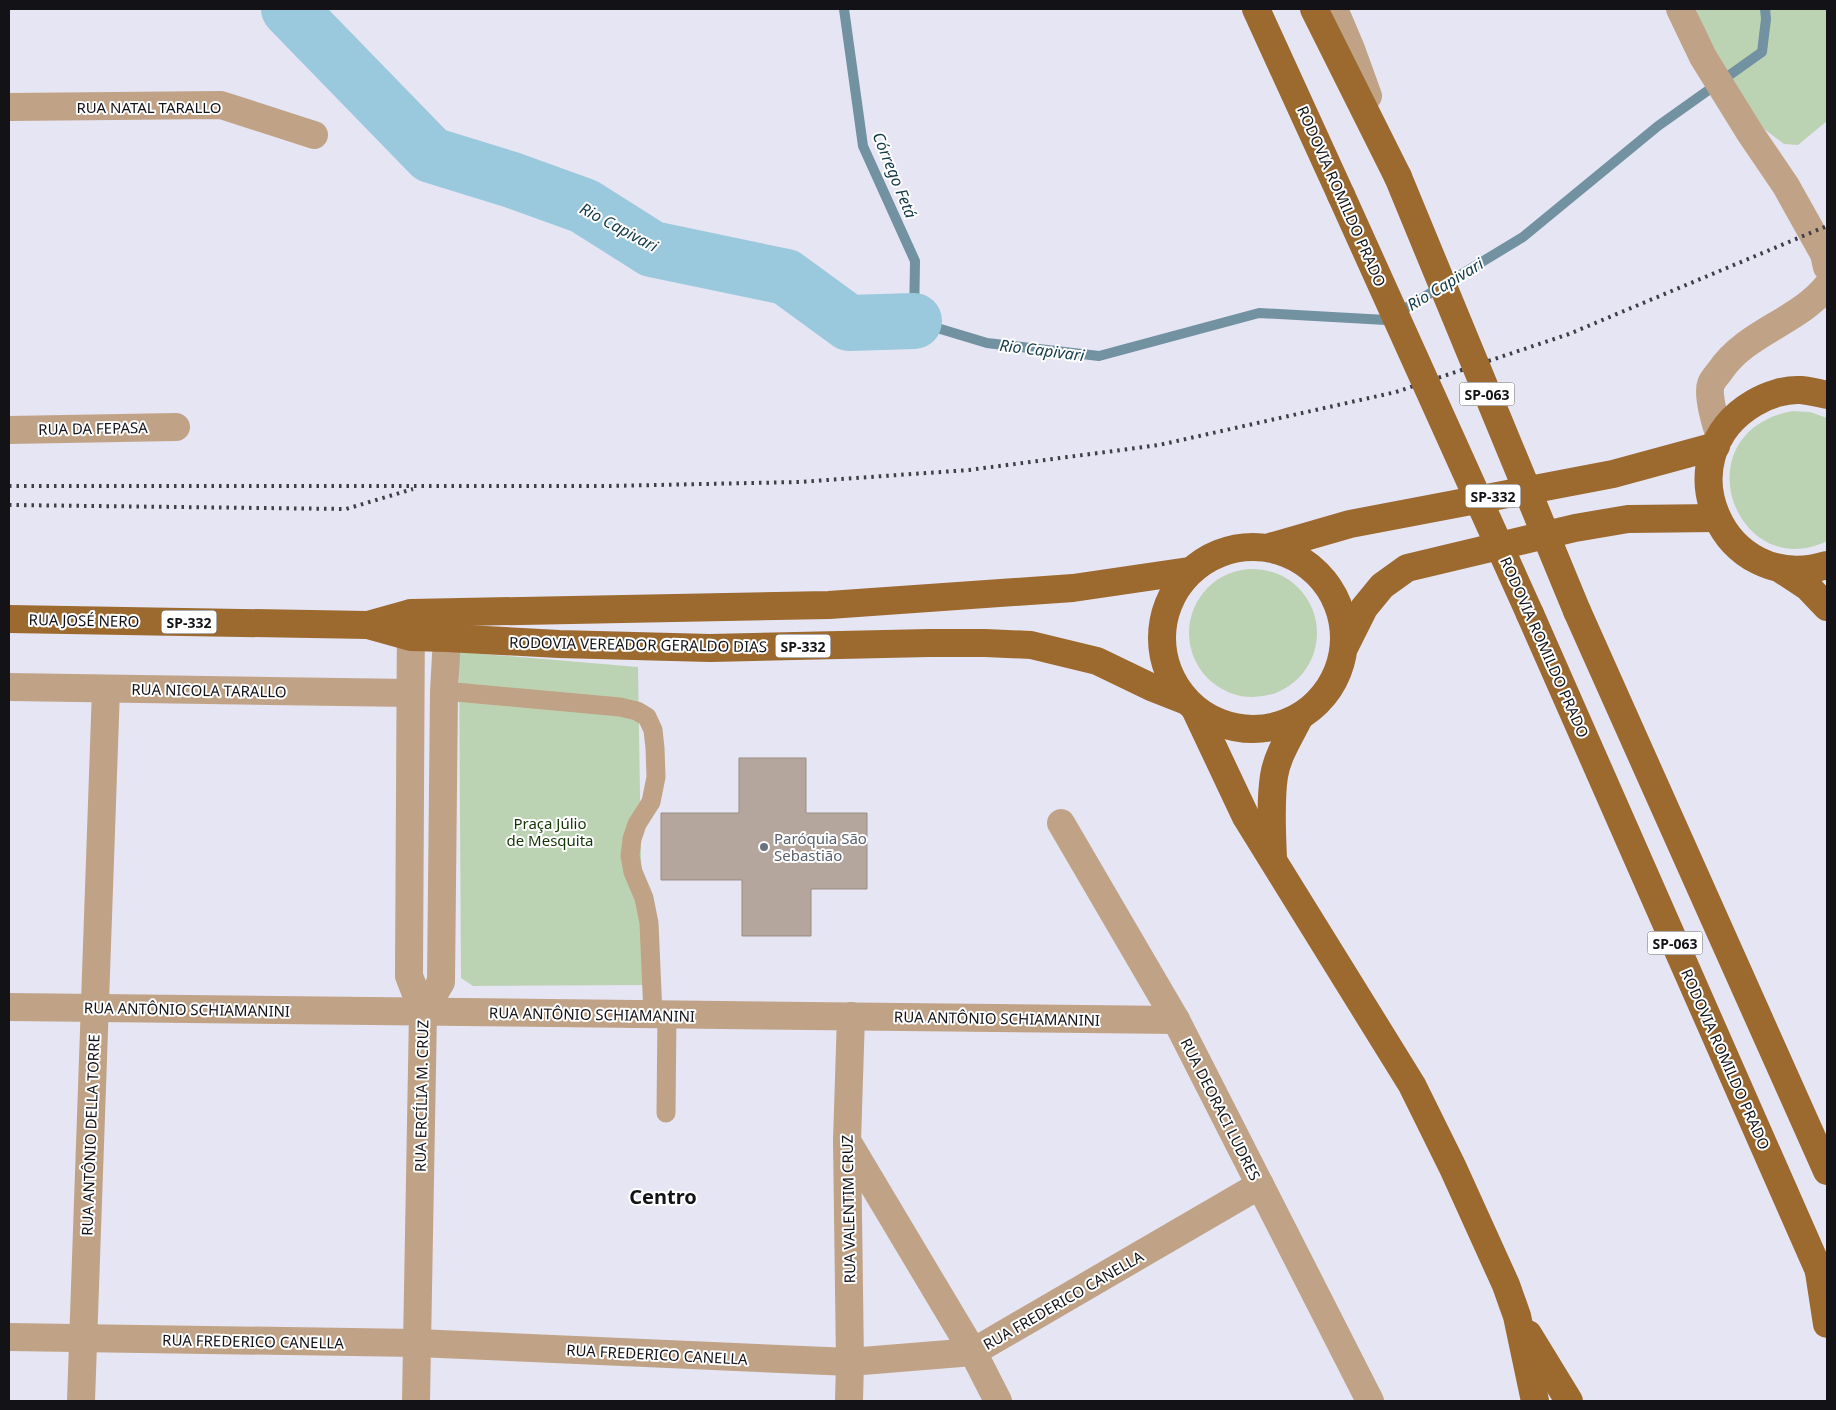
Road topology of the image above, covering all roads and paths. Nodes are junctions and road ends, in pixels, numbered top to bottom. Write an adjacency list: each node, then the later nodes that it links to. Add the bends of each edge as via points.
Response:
1 (1256, 9): 42 (main road, RODOVIA ROMILDO PRADO / SP-063, bridge, via 1530,614)
2 (1314, 9): 7 (main road, SP-063)
3 (1334, 9): 7 (street)
4 (1680, 9): 8 (street, via 1703,58 1786,186 1824,254)
5 (9, 107): 6 (street, RUA NATAL TARALLO, via 221,105)
6 (314, 135)
7 (1394, 169): 40 (main road, SP-063, bridge, via 1577,611)
8 (1827, 267)
9 (1827, 286): 13 (street, via 1818,298 1727,360 1711,384)
10 (1827, 395): 13 (main road, via 1800,390 1768,395 1740,411)
11 (176, 427): 12 (street, RUA DA FEPASA)
12 (9, 430)
13 (1718, 441): 14 (main road, via 1709,470 1710,495); 15 (main road, SP-332, via 1613,474 1350,524)
14 (1717, 518): 17 (main road, via 1733,542 1755,560); 23 (main road, SP-332, via 1628,519 1407,568 1382,586 1364,608)
15 (1270, 547): 18 (main road, SP-332, via 1227,550); 23 (main road, SP-332, via 1301,560 1326,582 1341,612)
16 (1827, 566): 17 (main road, via 1811,570)
17 (1782, 570): 19 (main road, via 1808,587)
18 (1189, 571): 22 (main road, RODOVIA VEREADOR GERALDO DIAS / SP-332, via 1073,588 829,605); 28 (main road, SP-332, via 1169,600 1161,634 1166,669)
19 (1827, 607)
20 (9, 619): 21 (main road, RUA JOSÉ NERO / SP-332)
21 (411, 625): 22 (main road, RODOVIA VEREADOR GERALDO DIAS / SP-332); 27 (street, RUA ERCÍLIA M. CRUZ)
22 (446, 625): 26 (street); 28 (main road, RODOVIA VEREADOR GERALDO DIAS / SP-332, via 559,644 710,648 929,643 1031,646 1097,661)
23 (1344, 646): 29 (main road, SP-332, via 1330,688)
24 (9, 687): 25 (street, RUA NICOLA TARALLO)
25 (106, 689): 27 (street, RUA NICOLA TARALLO); 33 (street, RUA ANTÔNIO DELLA TORRE)
26 (444, 691): 34 (street, via 441,982); 35 (lane, via 620,707 647,717 653,730 656,777 651,802 632,839 630,856 649,923)
27 (410, 692): 34 (street, RUA ERCÍLIA M. CRUZ, via 409,976)
28 (1190, 705): 29 (main road, SP-332, via 1220,725 1246,731 1274,728); 31 (main road, via 1246,817)
29 (1299, 718): 31 (main road, via 1274,775)
30 (1061, 823): 37 (street, RUA DEORACI LUDRES)
31 (1273, 860): 43 (main road, via 1412,1085 1453,1168)
32 (9, 1007): 33 (street, RUA ANTÔNIO SCHIAMANINI)
33 (95, 1008): 34 (street, RUA ANTÔNIO SCHIAMANINI); 46 (street, RUA ANTÔNIO DELLA TORRE)
34 (416, 1012): 35 (street, RUA ANTÔNIO SCHIAMANINI); 47 (street, RUA ERCÍLIA M. CRUZ)
35 (660, 1015): 36 (street, RUA ANTÔNIO SCHIAMANINI); 38 (lane)
36 (851, 1016): 37 (street, RUA ANTÔNIO SCHIAMANINI); 39 (street, RUA VALENTIM CRUZ)
37 (1176, 1020): 41 (street, RUA DEORACI LUDRES)
38 (666, 1113)
39 (847, 1141): 48 (street); 49 (street, RUA VALENTIM CRUZ)
40 (1827, 1171)
41 (1260, 1185): 48 (street, RUA FREDERICO CANELLA); 54 (street, RUA DEORACI LUDRES)
42 (1823, 1280): 44 (main road, RODOVIA ROMILDO PRADO)
43 (1517, 1316): 55 (main road); 56 (main road)
44 (1827, 1324)
45 (9, 1338): 46 (street, RUA FREDERICO CANELLA)
46 (82, 1339): 47 (street, RUA FREDERICO CANELLA); 50 (street, RUA ANTÔNIO DELLA TORRE)
47 (417, 1343): 49 (street, RUA FREDERICO CANELLA); 51 (street, RUA ERCÍLIA M. CRUZ)
48 (972, 1352): 49 (street, RUA FREDERICO CANELLA); 53 (street)
49 (850, 1362): 52 (street, RUA VALENTIM CRUZ)
50 (81, 1401)
51 (416, 1401)
52 (848, 1401)
53 (998, 1401)
54 (1370, 1401)
55 (1535, 1401)
56 (1569, 1401)

